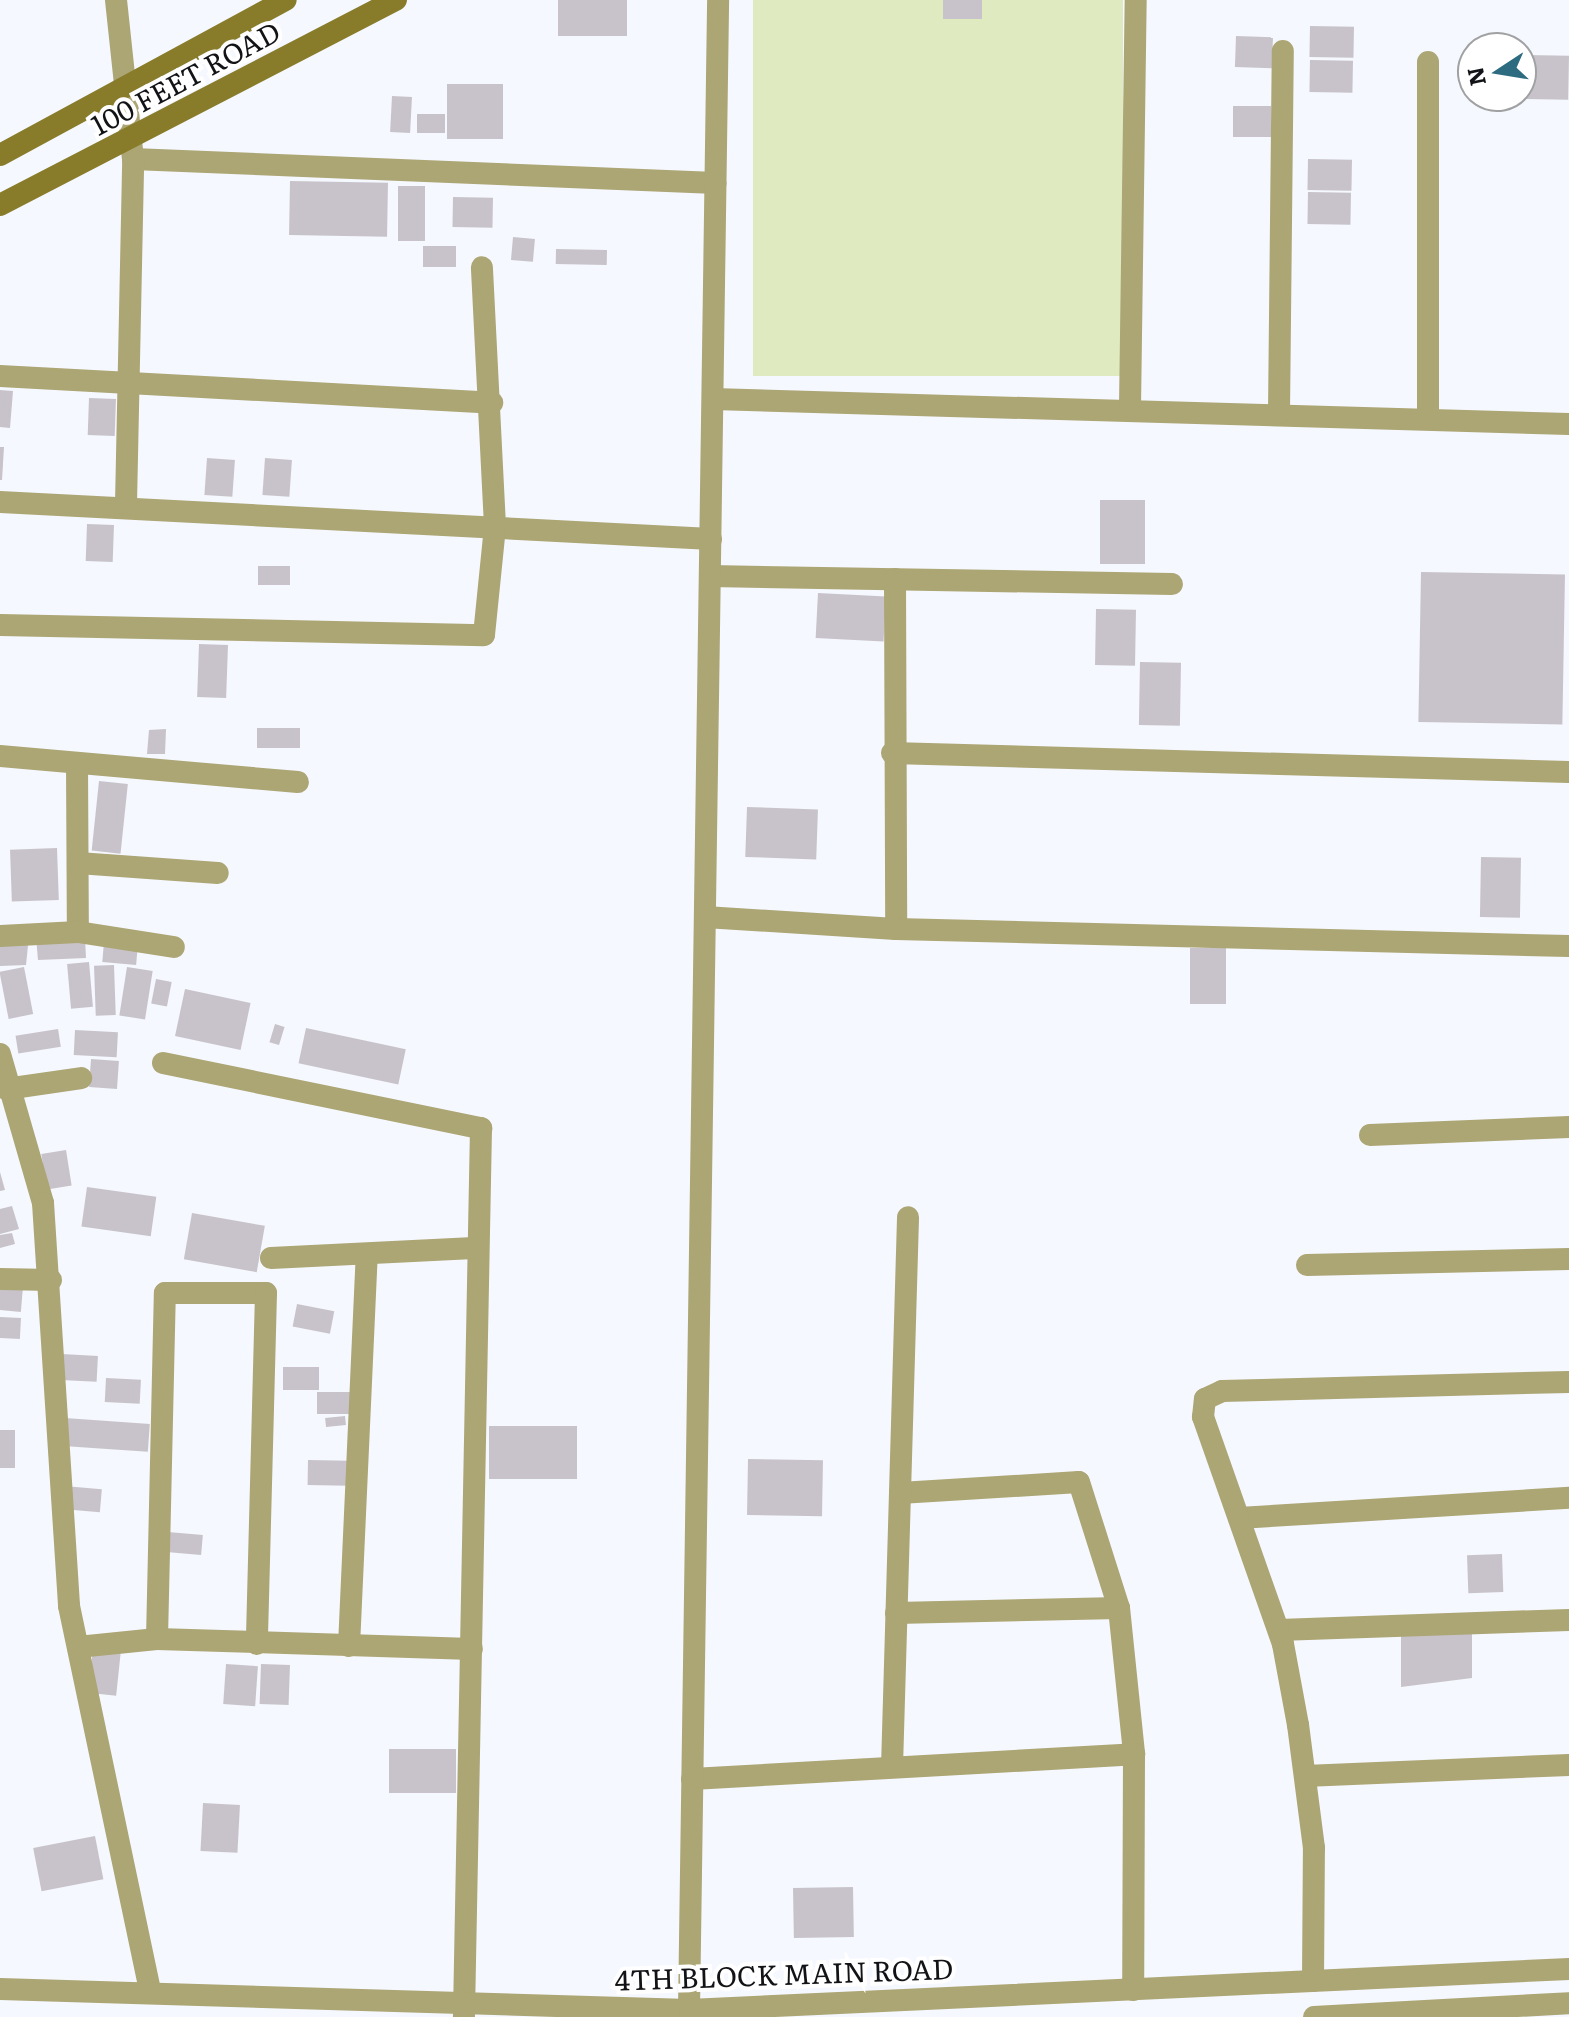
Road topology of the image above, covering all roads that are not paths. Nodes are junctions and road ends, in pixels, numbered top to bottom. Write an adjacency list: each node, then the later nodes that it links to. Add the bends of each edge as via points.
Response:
1 (116, 0): 8 (street)
2 (286, 0): 8 (main road, 100 FEET ROAD)
3 (396, 0): 9 (main road, 100 FEET ROAD)
4 (718, 0): 11 (street)
5 (1136, 0): 18 (street)
6 (1283, 51): 19 (street)
7 (1428, 62): 20 (street)
8 (123, 82): 9 (street); 10 (main road, 100 FEET ROAD)
9 (133, 150): 11 (street); 12 (main road, 100 FEET ROAD); 15 (street)
10 (0, 155)
11 (716, 183): 16 (street)
12 (0, 205)
13 (482, 267): 17 (street)
14 (0, 376): 15 (street)
15 (129, 385): 17 (street); 23 (street)
16 (713, 399): 18 (street); 25 (street)
17 (492, 403): 24 (street)
18 (1130, 407): 19 (street)
19 (1279, 413): 20 (street)
20 (1428, 418): 21 (street)
21 (1569, 424)
22 (0, 502): 23 (street)
23 (126, 504): 24 (street)
24 (495, 526): 25 (street); 29 (street, via 484,635)
25 (711, 539): 26 (street)
26 (710, 576): 27 (street); 37 (street)
27 (895, 579): 28 (street); 30 (street)
28 (1172, 584)
29 (0, 625)
30 (892, 753): 33 (street); 38 (street)
31 (0, 756): 32 (street)
32 (77, 763): 34 (street); 35 (street)
33 (1569, 772)
34 (298, 782)
35 (78, 863): 36 (street); 39 (street)
36 (218, 873)
37 (705, 917): 38 (street); 75 (street)
38 (896, 929): 41 (street)
39 (78, 932): 40 (street); 42 (street)
40 (0, 936)
41 (1569, 946)
42 (174, 947)
43 (0, 1054): 46 (street)
44 (163, 1063): 51 (street, via 481,1128)
45 (81, 1078): 46 (street)
46 (6, 1089): 49 (street)
47 (1569, 1127): 48 (street)
48 (1370, 1135)
49 (11, 1142): 57 (street, via 43,1203)
50 (908, 1217): 59 (street)
51 (474, 1248): 52 (street); 70 (street)
52 (367, 1254): 53 (street); 68 (street)
53 (271, 1258)
54 (1569, 1259): 55 (street)
55 (1307, 1265)
56 (0, 1279): 57 (street)
57 (51, 1280): 69 (street, via 57,1450)
58 (1569, 1382): 61 (street, via 1211,1393 1203,1417)
59 (900, 1493): 62 (street, via 1079,1482); 63 (street)
60 (1569, 1498): 61 (street)
61 (1239, 1518): 65 (street)
62 (1119, 1608): 63 (street); 71 (street)
63 (896, 1613): 73 (street)
64 (1569, 1620): 65 (street)
65 (1279, 1630): 74 (street)
66 (157, 1639): 67 (street); 67 (street, via 165,1293 266,1293); 69 (street)
67 (257, 1644): 68 (street)
68 (349, 1646): 70 (street)
69 (78, 1647): 80 (street)
70 (472, 1649): 82 (street)
71 (1134, 1754): 73 (street); 79 (street)
72 (1569, 1765): 74 (street)
73 (892, 1767): 75 (street)
74 (1305, 1776): 77 (street, via 1314,1848)
75 (692, 1779): 83 (street)
76 (1569, 1969): 77 (street, 4TH BLOCK MAIN ROAD)
77 (1313, 1981): 79 (street, 4TH BLOCK MAIN ROAD)
78 (0, 1989): 80 (street, 4TH BLOCK MAIN ROAD)
79 (1133, 1990): 83 (street, 4TH BLOCK MAIN ROAD)
80 (150, 1992): 82 (street, 4TH BLOCK MAIN ROAD)
81 (1569, 2003): 84 (street)
82 (464, 2010): 83 (street, 4TH BLOCK MAIN ROAD)
83 (689, 2014)
84 (1314, 2017)

